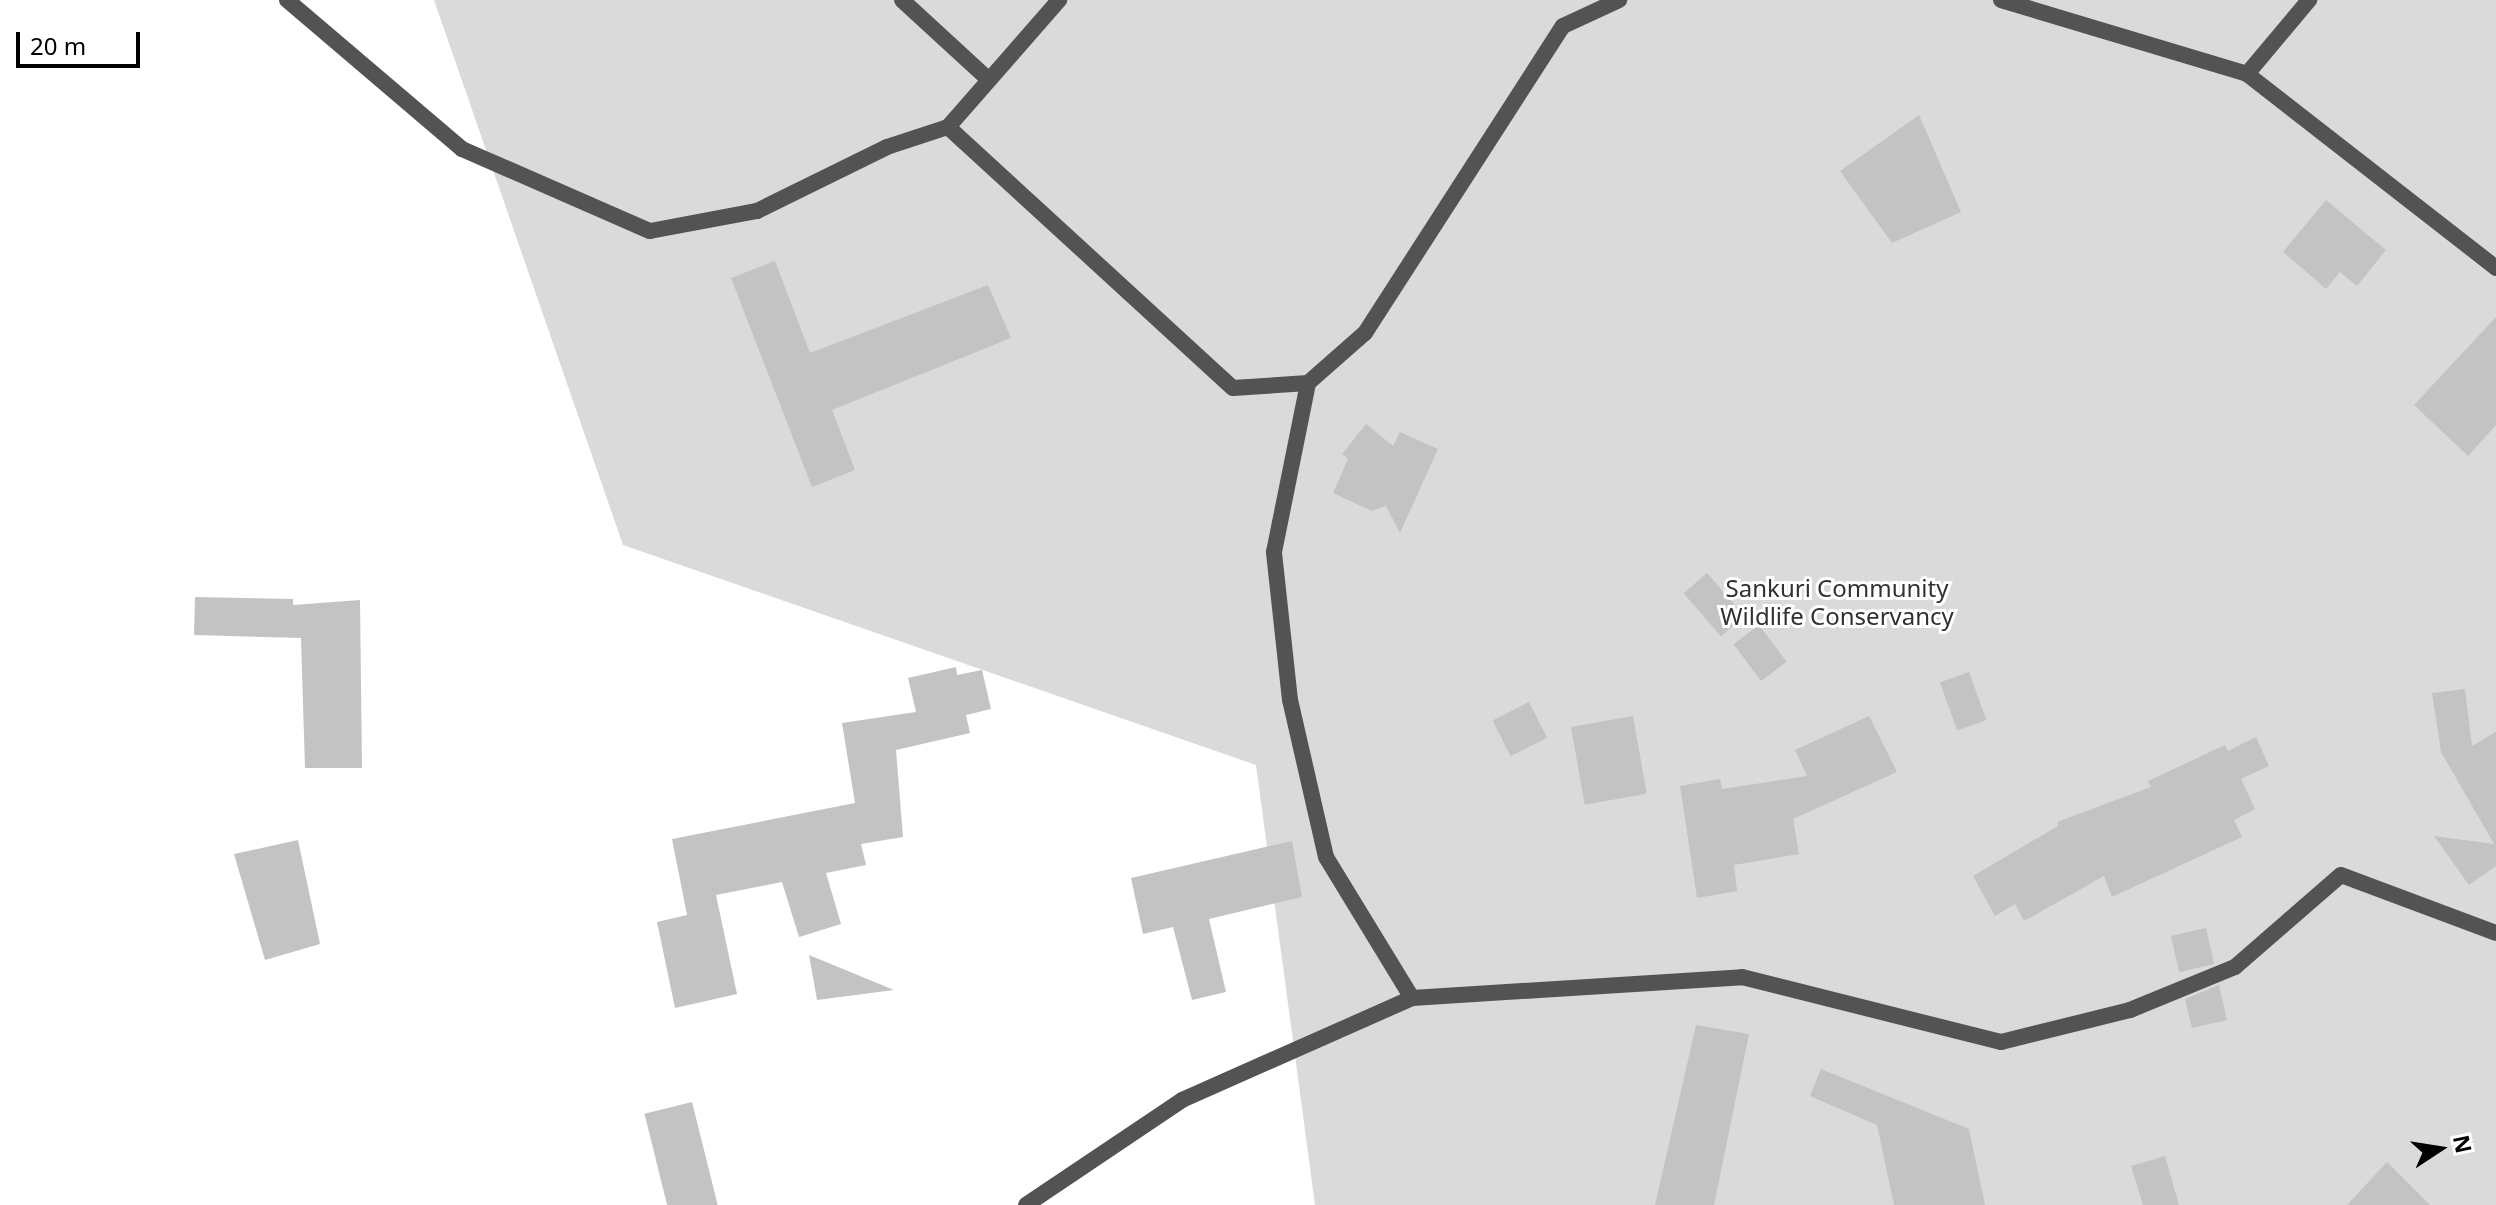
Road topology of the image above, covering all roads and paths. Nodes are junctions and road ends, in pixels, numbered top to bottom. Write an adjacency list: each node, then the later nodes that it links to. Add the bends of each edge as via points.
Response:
1 (287, 0): 9 (street, via 462,149 650,231 757,211 887,147)
2 (902, 0): 8 (street)
3 (1059, 0): 8 (street)
4 (1619, 0): 11 (street, via 1563,26 1365,333)
5 (2001, 0): 7 (street)
6 (2309, 0): 7 (street)
7 (2247, 74): 10 (street)
8 (989, 80): 9 (street)
9 (948, 127): 11 (street, via 1233,388)
10 (2496, 268)
11 (1308, 383): 13 (street, via 1274,552 1290,700 1326,857)
12 (2496, 933): 13 (street, via 2341,875 2235,967 2130,1010 2001,1042 1742,977)
13 (1412, 998): 14 (street, via 1182,1100)
14 (1026, 1205)

